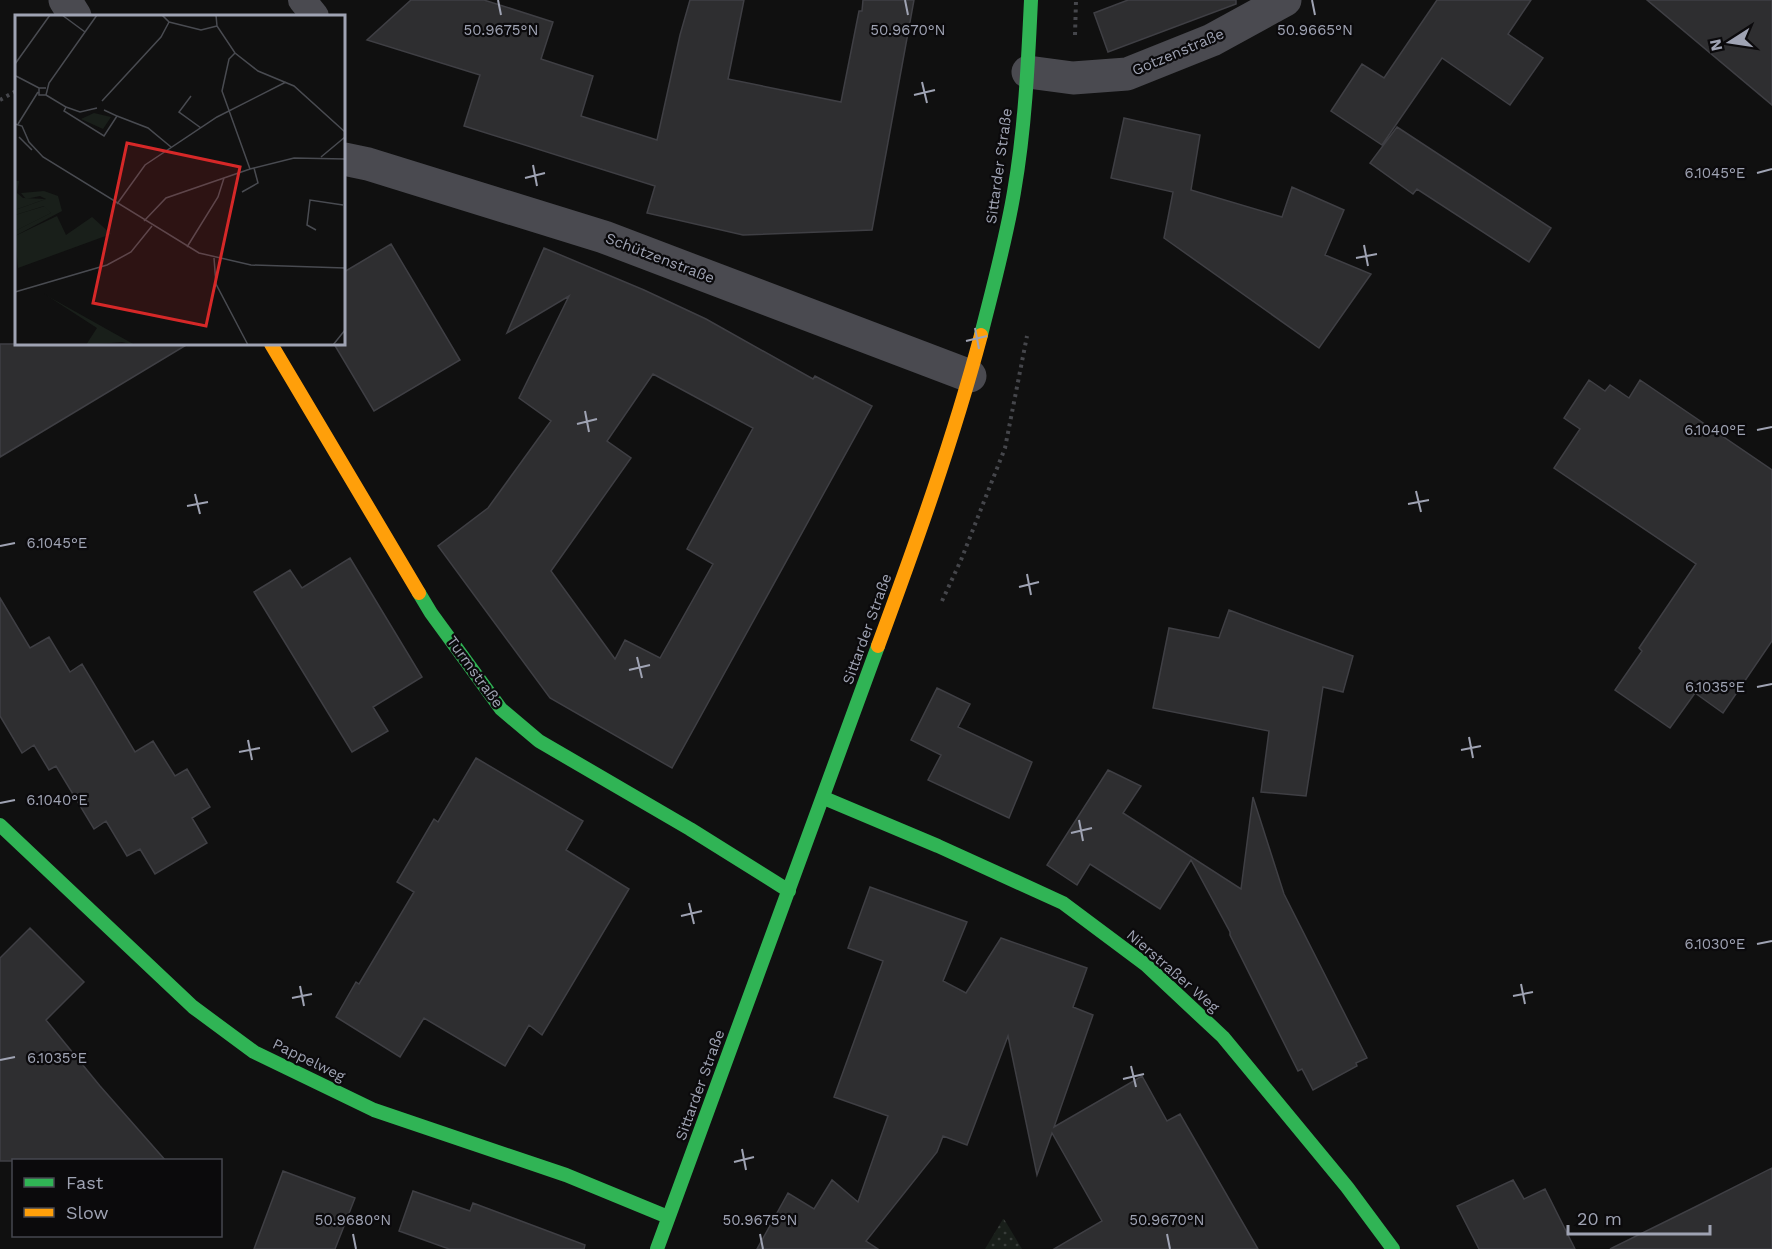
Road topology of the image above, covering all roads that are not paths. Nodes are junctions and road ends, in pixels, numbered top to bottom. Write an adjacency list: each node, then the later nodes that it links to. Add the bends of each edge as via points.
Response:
1 (65, 0): 5 (street)
2 (302, 0): 6 (lane)
3 (1031, 0): 7 (street, Sittarder Straße)
4 (1285, 0): 7 (street, Gotzenstraße, via 1212,40 1127,74 1073,78)
5 (74, 15)
6 (314, 15)
7 (1028, 72): 10 (street, Sittarder Straße, via 1005,243)
8 (345, 159): 10 (street, Schützenstraße, via 604,237)
9 (272, 345): 13 (street, Turmstraße, via 432,613 501,709 539,741)
10 (970, 376): 11 (street, Sittarder Straße, via 919,534)
11 (824, 798): 13 (street, Sittarder Straße); 16 (street, Nierstraßer Weg, via 1063,903 1146,965 1223,1037)
12 (0, 825): 14 (street, Pappelweg, via 193,1007 254,1052 374,1110 566,1175)
13 (789, 891): 14 (street, Sittarder Straße)
14 (668, 1217): 15 (street, Sittarder Straße)
15 (657, 1249)
16 (1394, 1249)

